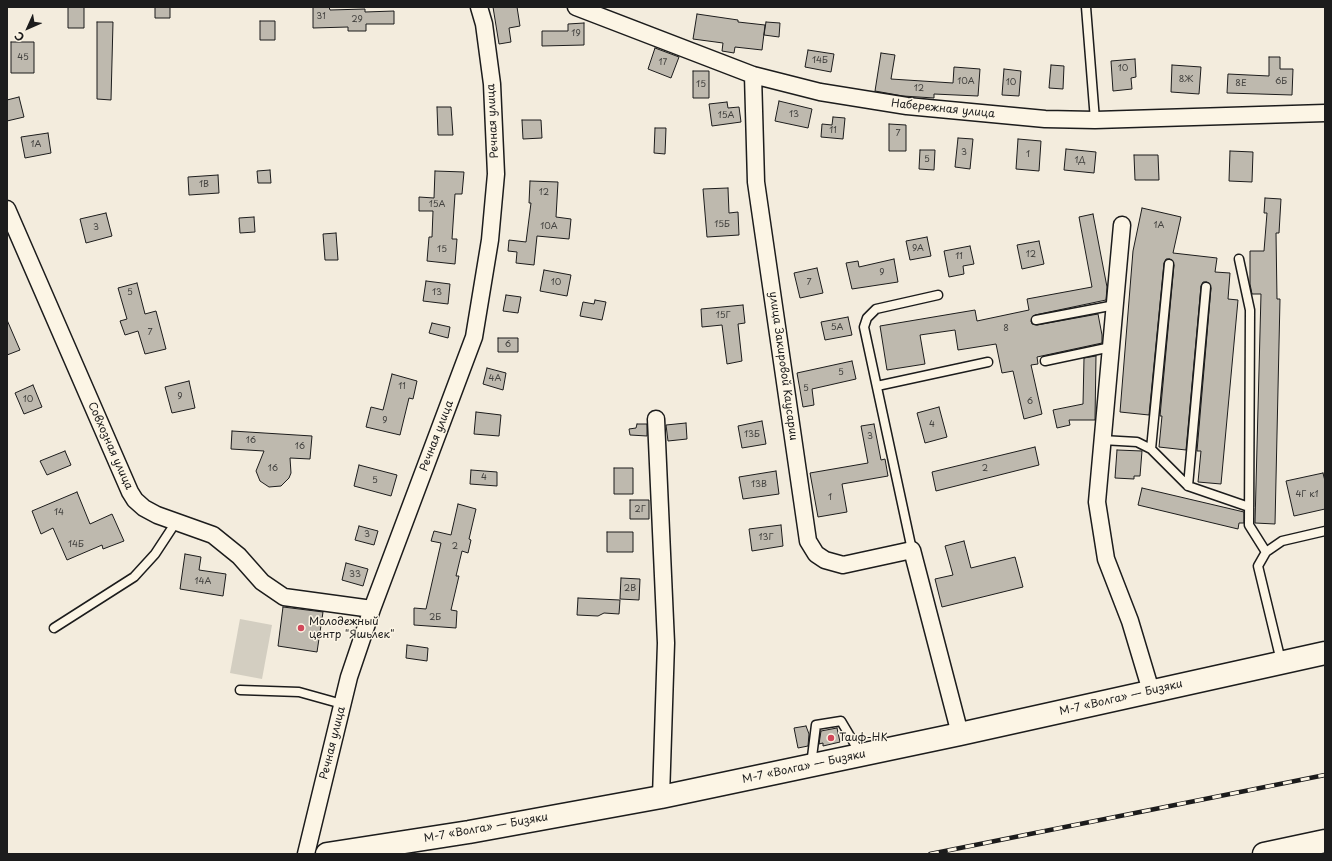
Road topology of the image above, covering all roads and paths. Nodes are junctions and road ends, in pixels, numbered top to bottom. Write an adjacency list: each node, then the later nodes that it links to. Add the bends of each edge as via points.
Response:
1 (479, 7): 28 (street, Речная улица, via 484,24 492,84 496,174 483,289 474,337)
2 (576, 7): 4 (street, Набережная улица)
3 (1086, 7): 6 (lane)
4 (753, 74): 6 (street, Набережная улица, via 820,92 907,106 1045,119); 26 (street, улица Закировой Каусарии, via 756,182 808,541 816,554 825,560 842,565)
5 (1325, 113): 6 (street, Набережная улица)
6 (1095, 120)
7 (7, 209): 24 (street, Совхозная улица, via 130,492 144,508)
8 (1122, 226): 13 (street)
9 (1239, 259): 23 (lane, via 1250,310)
10 (1170, 264): 21 (lane)
11 (1206, 287): 22 (lane)
12 (938, 295): 18 (lane, via 876,309 867,318 864,327)
13 (1115, 305): 14 (lane); 15 (street)
14 (1036, 320)
15 (1111, 348): 16 (lane); 20 (street)
16 (1045, 361)
17 (988, 362): 18 (lane)
18 (877, 386): 26 (lane)
19 (656, 419): 38 (street, via 666,643)
20 (1102, 440): 21 (lane, via 1138,442); 33 (street, via 1097,502 1106,559 1130,621)
21 (1151, 449): 22 (lane)
22 (1188, 486): 23 (lane)
23 (1249, 507): 27 (lane, via 1249,525)
24 (176, 522): 28 (street, Совхозная улица, via 212,535 228,546 262,582 284,597); 29 (lane, via 155,554 134,577)
25 (1325, 531): 27 (lane, via 1282,541)
26 (912, 550): 35 (street)
27 (1266, 552): 31 (lane, via 1258,566)
28 (372, 609): 34 (street, Речная улица)
29 (54, 628)
30 (1325, 652): 31 (main road, М-7 «Волга» — Бизяки)
31 (1282, 662): 33 (main road, М-7 «Волга» — Бизяки)
32 (240, 690): 34 (lane, via 299,692)
33 (1151, 691): 35 (main road, М-7 «Волга» — Бизяки)
34 (342, 704): 40 (street, Речная улица)
35 (960, 734): 36 (main road, М-7 «Волга» — Бизяки)
36 (861, 755): 37 (main road, М-7 «Волга» — Бизяки); 37 (lane, via 841,721 816,725)
37 (811, 765): 38 (main road, М-7 «Волга» — Бизяки)
38 (661, 797): 41 (main road, М-7 «Волга» — Бизяки, via 469,832)
39 (1325, 841): 42 (main road)
40 (306, 854)
41 (327, 854)
42 (1264, 854)

